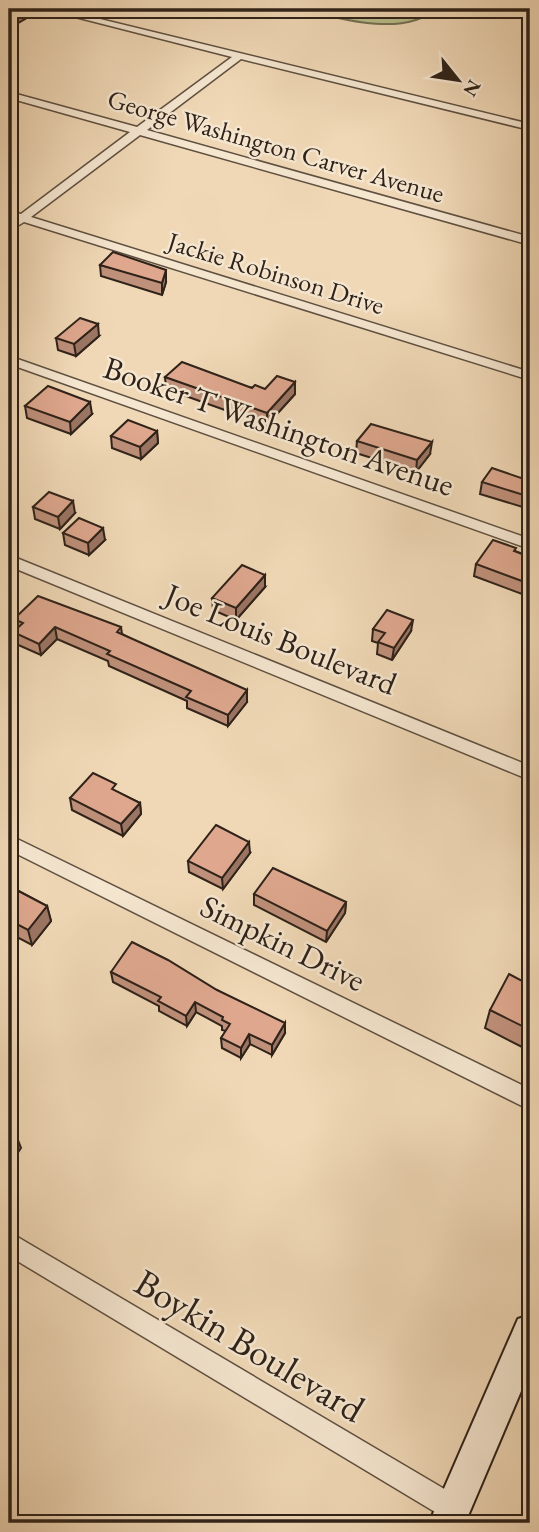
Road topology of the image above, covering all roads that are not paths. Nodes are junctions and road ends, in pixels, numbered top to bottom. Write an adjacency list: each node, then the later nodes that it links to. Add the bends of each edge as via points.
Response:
1 (49, 9): 2 (street)
2 (239, 56): 4 (street); 5 (street)
3 (9, 95): 5 (street, George Washington Carver Avenue)
4 (530, 127)
5 (137, 132): 6 (street); 8 (street, George Washington Carver Avenue)
6 (15, 216): 7 (street); 10 (street, Jackie Robinson Drive)
7 (9, 228)
8 (530, 241)
9 (9, 360): 11 (street, Booker T Washington Avenue)
10 (530, 376)
11 (530, 544)
12 (9, 560): 13 (street, Joe Louis Boulevard)
13 (530, 774)
14 (9, 842): 15 (street, Simpkin Drive)
15 (530, 1100)
16 (9, 1243): 18 (street, Boykin Boulevard)
17 (530, 1331): 18 (main road)
18 (451, 1516)

